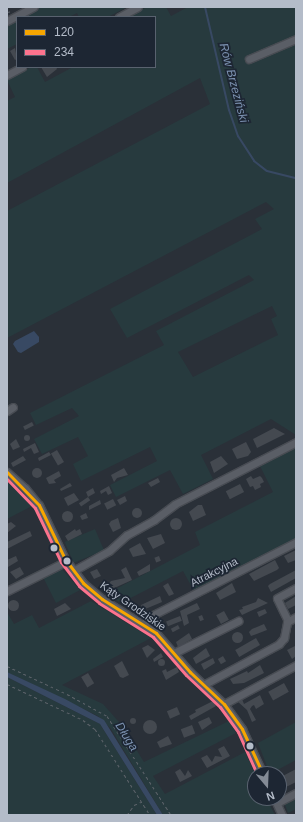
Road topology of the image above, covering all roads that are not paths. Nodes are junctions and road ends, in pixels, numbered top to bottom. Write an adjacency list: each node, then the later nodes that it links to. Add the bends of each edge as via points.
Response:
1 (33, 7): 4 (street)
2 (138, 7): 5 (street)
3 (16, 16): 6 (street)
4 (16, 16)
5 (121, 16)
6 (7, 21)
7 (296, 39): 8 (street)
8 (249, 59)
9 (20, 68): 10 (street)
10 (7, 75)
11 (296, 442): 15 (street, via 175,504 154,520 127,535 109,551)
12 (7, 472): 14 (street, Kąty Grodziskie, via 39,505)
13 (296, 542): 21 (street, Atrakcyjna, via 151,616)
14 (67, 561): 15 (street, Kąty Grodziskie); 17 (street)
15 (73, 570): 21 (street, Kąty Grodziskie, via 97,595)
16 (296, 588): 20 (street, via 277,598)
17 (7, 591)
18 (296, 617): 20 (street)
19 (238, 621): 22 (street)
20 (288, 621): 24 (street, via 284,638 279,644)
21 (143, 624): 22 (street, Kąty Grodziskie)
22 (174, 653): 24 (street, Kąty Grodziskie)
23 (296, 666): 25 (street)
24 (203, 685): 25 (street, Kąty Grodziskie)
25 (224, 704): 26 (street, Kąty Grodziskie, via 242,729)
26 (259, 766)

